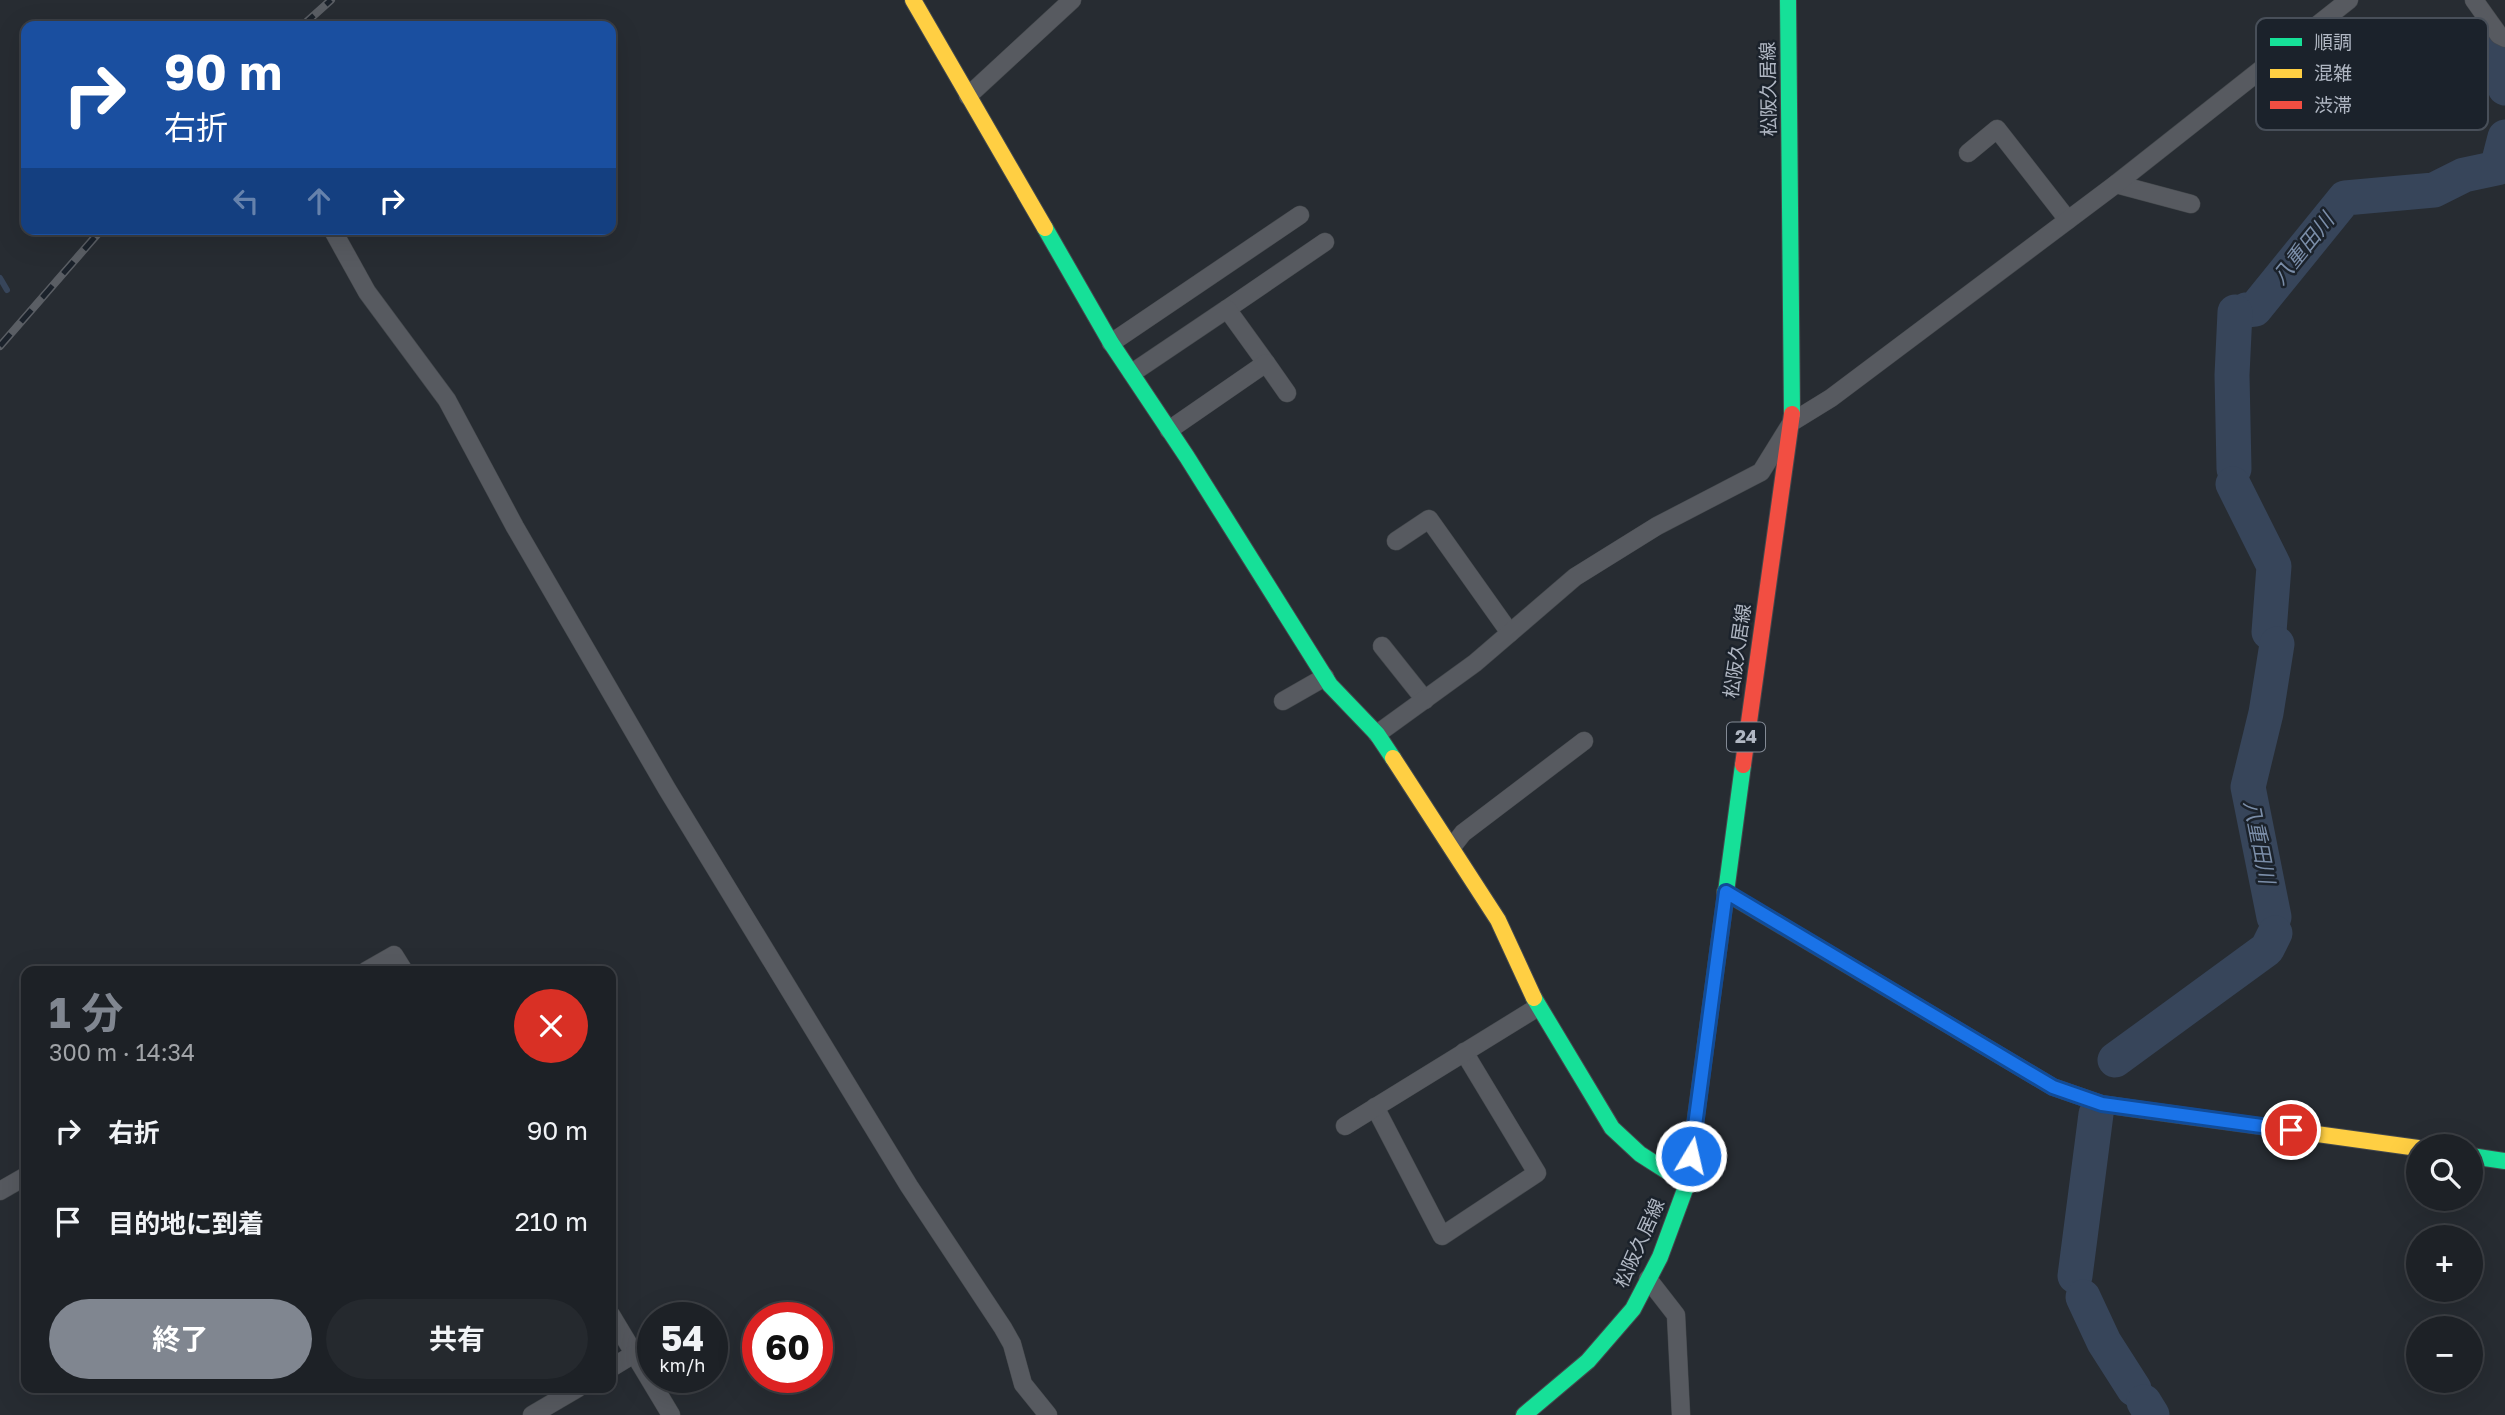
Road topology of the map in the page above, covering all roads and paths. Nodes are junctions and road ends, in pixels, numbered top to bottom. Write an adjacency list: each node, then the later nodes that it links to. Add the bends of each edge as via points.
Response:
1 (913, 0): 11 (street)
2 (1072, 0): 11 (street)
3 (1788, 0): 24 (street, 松阪久居線 / 24)
4 (2349, 0): 6 (street)
5 (2474, 0): 7 (street)
6 (2326, 18)
7 (2487, 18)
8 (2488, 20): 9 (street)
9 (2505, 38)
10 (2256, 73): 13 (street)
11 (968, 96): 20 (street)
12 (1968, 153): 16 (street, via 1997,128)
13 (2116, 184): 14 (street); 16 (street)
14 (2192, 204)
15 (1300, 215): 20 (street)
16 (2067, 220): 24 (street, via 1831,398)
17 (335, 235): 55 (street, via 367,292 447,400 667,789 844,1082 1003,1328 1024,1384)
18 (1325, 242): 19 (street)
19 (1227, 309): 21 (street); 22 (street)
20 (1111, 343): 22 (street)
21 (1266, 363): 23 (street); 25 (street)
22 (1132, 373): 25 (street)
23 (1287, 393)
24 (1792, 422): 27 (street, via 1761,472 1657,526 1574,577); 35 (street, 松阪久居線 / 24)
25 (1170, 430): 29 (street)
26 (1396, 541): 27 (street, via 1429,519)
27 (1510, 633): 30 (street)
28 (1382, 646): 30 (street)
29 (1325, 677): 31 (street); 32 (street)
30 (1425, 700): 32 (street)
31 (1283, 701)
32 (1377, 734): 34 (street)
33 (1584, 741): 34 (street, via 1463,833)
34 (1452, 847): 38 (street, via 1498,920)
35 (1726, 892): 42 (street, via 2053,1087 2102,1104); 46 (street, 松阪久居線 / 24)
36 (375, 966): 37 (street, via 394,955)
37 (401, 966)
38 (1538, 1007): 39 (street); 46 (street, via 1612,1128 1640,1154)
39 (1464, 1052): 40 (street); 40 (street, via 1537,1173 1442,1236)
40 (1375, 1107): 41 (street)
41 (1345, 1126)
42 (2406, 1146)
43 (2483, 1158): 44 (street)
44 (2505, 1161)
45 (21, 1178): 47 (street)
46 (1687, 1184): 48 (street, 松阪久居線 / 24)
47 (0, 1191)
48 (1648, 1279): 56 (street, 松阪久居線 / 24, via 1622,1324 1555,1392); 57 (street, via 1676,1315)
49 (616, 1323): 50 (street)
50 (634, 1354): 51 (street); 54 (street)
51 (616, 1365)
52 (569, 1393): 53 (street)
53 (532, 1415)
54 (671, 1415)
55 (1048, 1415)
56 (1524, 1415)
57 (1681, 1415)

